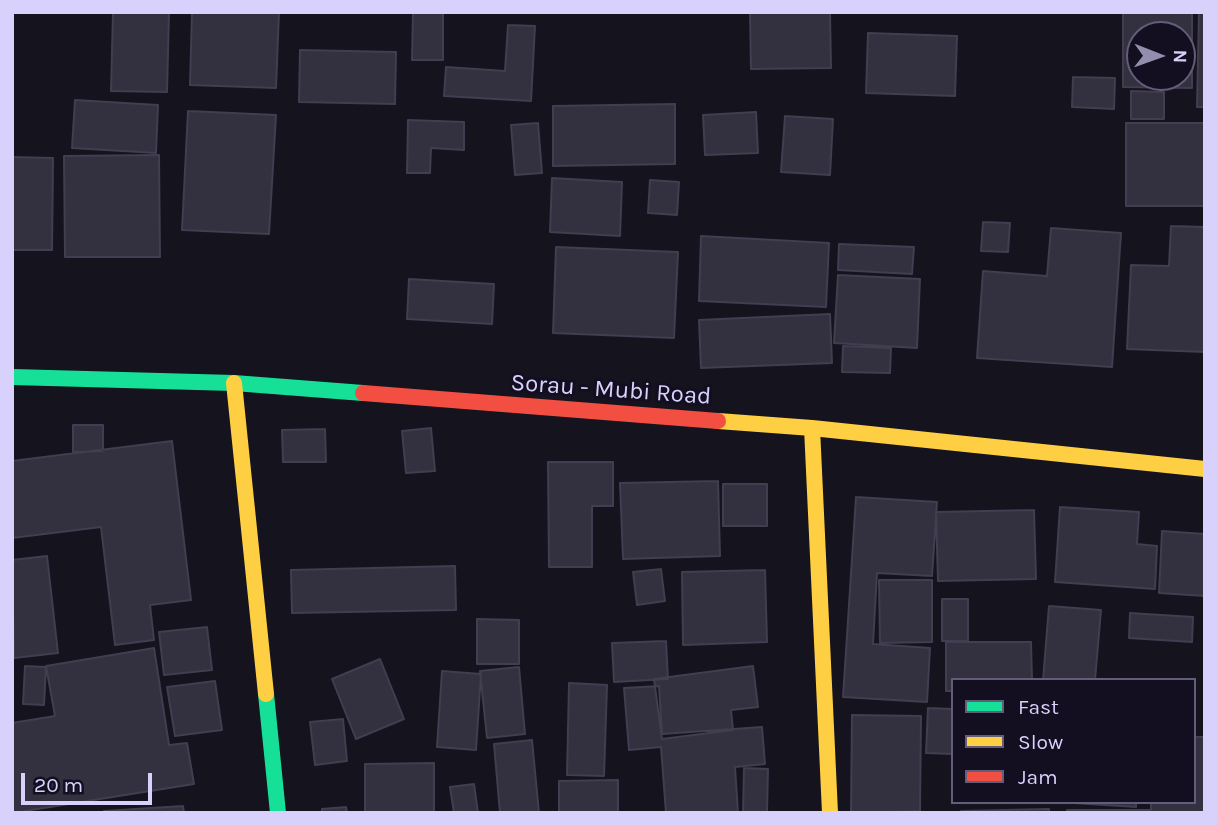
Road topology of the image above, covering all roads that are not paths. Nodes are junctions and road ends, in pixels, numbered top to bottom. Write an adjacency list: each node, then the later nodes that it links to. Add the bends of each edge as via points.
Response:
1 (12, 377): 2 (main road, Sorau - Mubi Road)
2 (234, 383): 3 (main road, Sorau - Mubi Road); 5 (main road)
3 (812, 428): 4 (main road, Sorau - Mubi Road); 6 (main road)
4 (1205, 469)
5 (278, 813)
6 (830, 813)

